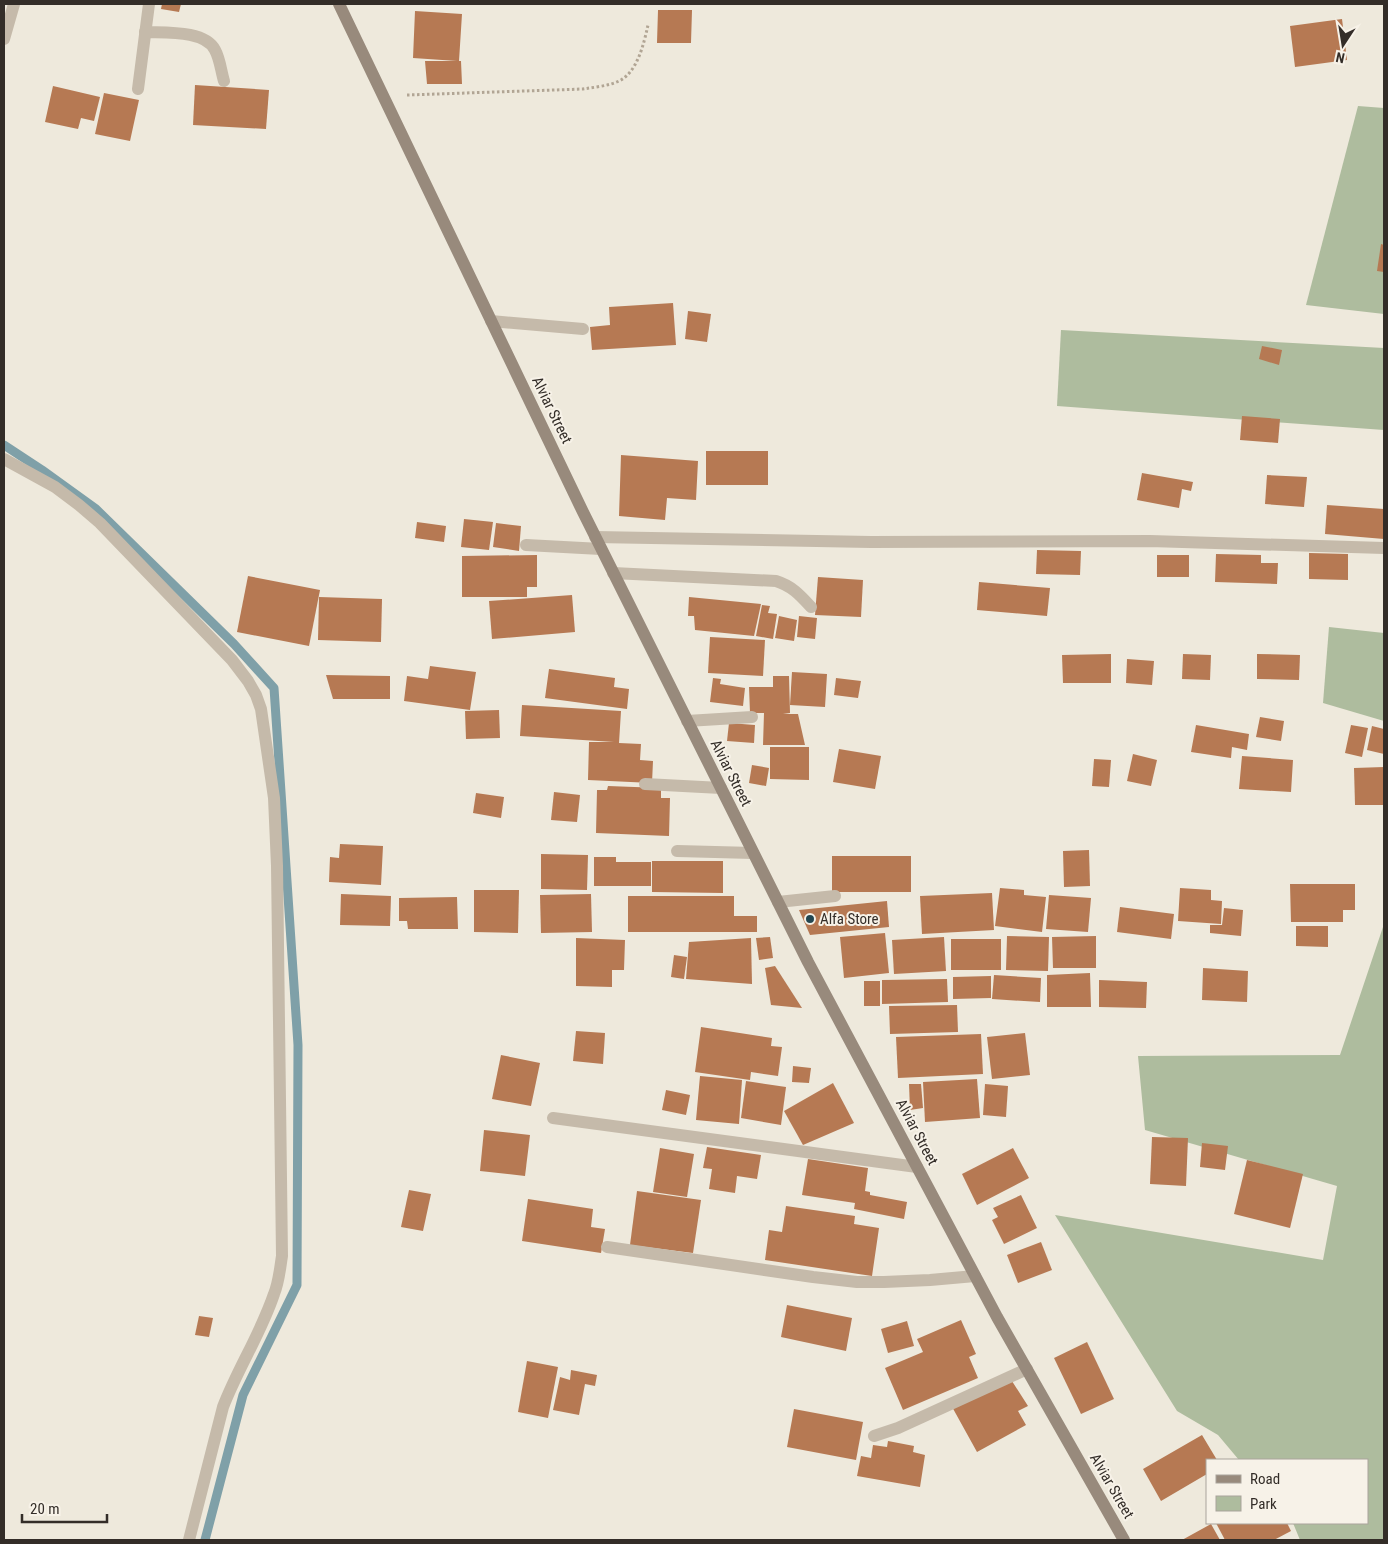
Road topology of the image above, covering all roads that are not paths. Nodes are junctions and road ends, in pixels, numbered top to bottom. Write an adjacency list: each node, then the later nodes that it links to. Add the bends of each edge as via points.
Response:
1 (14, 4): 5 (street)
2 (149, 4): 4 (street)
3 (339, 4): 8 (street, Alviar Street)
4 (145, 32): 6 (street, via 191,35 204,40 215,49); 7 (street)
5 (4, 40)
6 (224, 81)
7 (138, 90)
8 (491, 321): 9 (street); 11 (street, Alviar Street)
9 (583, 329)
10 (4, 459): 31 (street, via 55,486 79,504 232,660 256,695 266,738 276,839 282,1256 275,1292 223,1406)
11 (595, 537): 13 (street, via 871,542 1150,541); 14 (street, Alviar Street)
12 (526, 545): 14 (street)
13 (1384, 548)
14 (601, 549): 15 (street, Alviar Street)
15 (613, 573): 16 (street, via 776,581 797,591); 18 (street, Alviar Street)
16 (811, 607)
17 (752, 718): 18 (street)
18 (687, 722): 20 (street, Alviar Street)
19 (645, 784): 20 (street)
20 (721, 788): 22 (street, Alviar Street)
21 (677, 851): 22 (street)
22 (753, 853): 24 (street, Alviar Street)
23 (835, 896): 24 (street)
24 (778, 902): 26 (street, Alviar Street)
25 (553, 1118): 26 (street)
26 (917, 1167): 28 (street, Alviar Street)
27 (607, 1247): 28 (street, via 857,1282)
28 (975, 1276): 29 (street, Alviar Street)
29 (1027, 1369): 30 (street); 32 (street, Alviar Street)
30 (874, 1436)
31 (189, 1540)
32 (1124, 1540)

